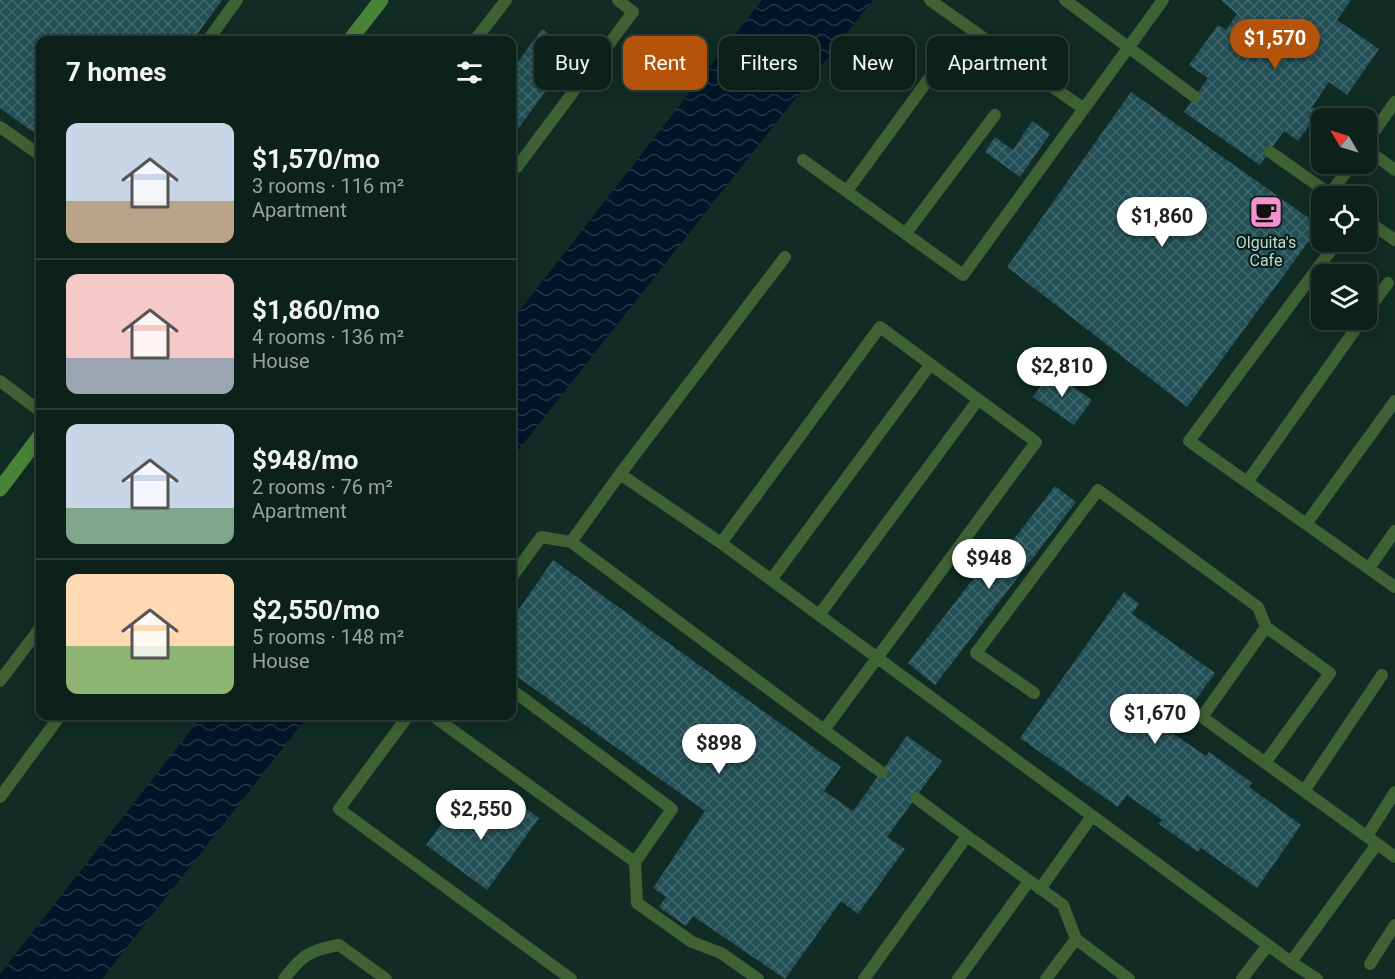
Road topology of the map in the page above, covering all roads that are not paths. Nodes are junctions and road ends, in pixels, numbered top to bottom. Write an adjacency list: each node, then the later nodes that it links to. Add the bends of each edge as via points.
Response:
1 (237, 0): 8 (lane)
2 (381, 0): 9 (street)
3 (506, 0): 10 (lane)
4 (618, 0): 23 (lane, via 633,12)
5 (930, 0): 15 (lane)
6 (1065, 0): 11 (lane)
7 (1163, 0): 11 (lane)
8 (211, 36)
9 (353, 36)
10 (478, 36)
11 (1129, 46): 13 (lane); 15 (lane)
12 (927, 81): 26 (lane)
13 (1195, 97)
14 (1395, 102): 18 (lane)
15 (1084, 109): 28 (lane, via 963,275)
16 (995, 115): 28 (lane)
17 (0, 127): 19 (lane)
18 (1377, 127)
19 (36, 152)
20 (1269, 152): 25 (lane)
21 (1377, 157): 24 (lane)
22 (803, 160): 26 (lane)
23 (516, 164)
24 (1395, 170)
25 (1319, 186)
26 (847, 191): 28 (lane)
27 (1377, 228): 29 (lane)
28 (906, 233)
29 (1395, 240)
30 (1330, 252): 42 (lane, via 1189,441)
31 (785, 257): 41 (lane)
32 (1388, 283): 33 (lane)
33 (1377, 298)
34 (1355, 330): 42 (lane)
35 (930, 364): 37 (lane); 47 (lane, via 880,327); 50 (lane)
36 (0, 381): 39 (lane)
37 (978, 400): 52 (lane); 55 (lane, via 1036,442)
38 (1395, 401): 44 (lane)
39 (36, 408)
40 (36, 441): 43 (street)
41 (620, 474): 46 (lane); 47 (lane)
42 (1248, 482): 44 (lane)
43 (0, 489)
44 (1306, 524): 48 (lane)
45 (1395, 531): 48 (lane)
46 (571, 542): 49 (lane, via 541,537); 63 (lane)
47 (721, 543): 50 (lane)
48 (1369, 568): 51 (lane)
49 (516, 571)
50 (771, 580): 52 (lane)
51 (1395, 587)
52 (819, 615): 55 (lane)
53 (1266, 627): 59 (lane, via 1258,607 1098,490 976,653); 64 (lane, via 1202,717); 64 (lane, via 1330,673)
54 (36, 633): 57 (lane)
55 (877, 658): 63 (lane); 70 (lane)
56 (1382, 675): 66 (lane)
57 (0, 681)
58 (516, 693): 74 (lane, via 672,809)
59 (1034, 693)
60 (57, 720): 68 (lane)
61 (405, 720): 84 (lane, via 339,809)
62 (440, 720): 74 (lane)
63 (824, 730): 65 (lane)
64 (1265, 763): 66 (lane)
65 (880, 772)
66 (1304, 791): 72 (lane)
67 (1395, 792): 72 (lane)
68 (0, 797)
69 (915, 798): 71 (lane)
70 (1092, 816): 76 (lane); 79 (lane)
71 (967, 836): 75 (lane); 86 (lane)
72 (1372, 840): 73 (lane); 80 (lane)
73 (1395, 856)
74 (635, 862): 85 (lane, via 637,903 692,942 721,953)
75 (1029, 881): 76 (lane); 87 (lane)
76 (1040, 889): 78 (lane, via 1063,906)
77 (1395, 925): 81 (lane)
78 (1076, 939): 88 (lane); 89 (lane)
79 (1268, 945): 80 (lane); 90 (lane)
80 (1291, 962): 91 (lane)
81 (1370, 964)
82 (284, 979): 83 (lane, via 313,949 339,945)
83 (386, 979)
84 (571, 979)
85 (758, 979)
86 (864, 979)
87 (958, 979)
88 (1046, 979)
89 (1129, 979)
90 (1242, 979)
91 (1317, 979)

